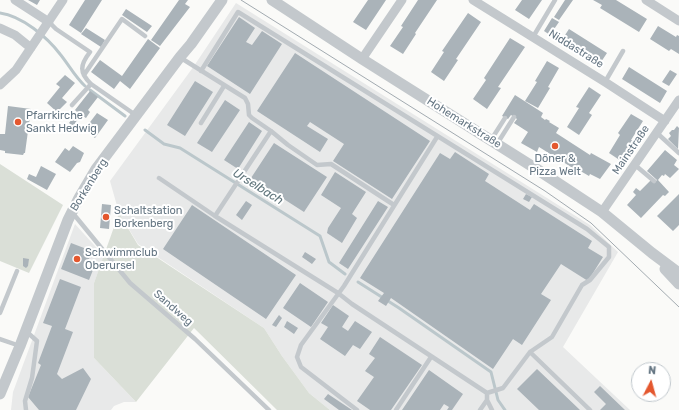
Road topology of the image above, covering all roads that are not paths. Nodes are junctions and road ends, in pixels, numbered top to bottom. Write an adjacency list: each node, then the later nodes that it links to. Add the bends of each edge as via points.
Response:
1 (14, 0): 10 (street)
2 (63, 0): 10 (street)
3 (221, 0): 16 (street, Borkenberg)
4 (272, 0): 17 (street, Hohemarkstraße)
5 (402, 0): 17 (street)
6 (473, 0): 13 (street, Niddastraße)
7 (556, 0): 13 (lane)
8 (646, 0): 9 (street)
9 (678, 18)
10 (46, 26): 14 (street); 19 (lane, via 56,29 90,52 82,64)
11 (0, 28): 14 (street)
12 (145, 36): 19 (lane, via 122,19)
13 (533, 37): 20 (street, Niddastraße)
14 (33, 44): 22 (street, via 16,70)
15 (623, 51): 20 (lane)
16 (180, 57): 18 (lane); 26 (street, Borkenberg)
17 (362, 59): 34 (street, Hohemarkstraße)
18 (201, 71): 23 (lane); 33 (lane, via 238,12)
19 (84, 74): 21 (lane)
20 (605, 82): 29 (street, Niddastraße)
21 (91, 84): 25 (lane); 26 (lane)
22 (0, 85)
23 (224, 86): 30 (lane); 31 (lane, via 244,98 252,118)
24 (679, 100): 29 (street, Mainstraße)
25 (72, 105)
26 (137, 116): 41 (street, Borkenberg, via 96,169)
27 (514, 117): 34 (lane)
28 (505, 118): 34 (lane)
29 (665, 121): 32 (street, Mainstraße)
30 (201, 123)
31 (272, 131): 39 (lane, via 317,165 331,164); 42 (lane)
32 (657, 133): 35 (lane); 36 (street, Mainstraße)
33 (437, 137): 39 (lane); 51 (lane, via 587,229 609,247 609,257 590,280 582,285 552,337)
34 (494, 142): 40 (street, Hohemarkstraße)
35 (679, 153)
36 (635, 165): 38 (lane); 40 (street, Mainstraße)
37 (159, 178): 42 (lane)
38 (654, 181)
39 (394, 205): 46 (lane)
40 (602, 212): 44 (street, Hohemarkstraße)
41 (71, 214): 48 (street, Borkenberg); 57 (lane, Sandweg, via 130,283 195,339)
42 (215, 216): 46 (lane)
43 (17, 271): 47 (lane)
44 (676, 271): 45 (street, Hohemarkstraße)
45 (679, 284)
46 (338, 293): 52 (lane); 58 (lane, via 301,345 298,357 301,367)
47 (0, 313)
48 (26, 331): 50 (street, Borkenberg); 56 (lane, via 37,341 32,378 25,401)
49 (0, 339): 50 (lane)
50 (20, 346): 54 (street, Borkenberg)
51 (530, 352): 53 (lane, via 503,388); 62 (lane)
52 (431, 357): 53 (lane); 59 (lane)
53 (489, 393): 55 (lane)
54 (0, 394)
55 (487, 400): 60 (lane); 61 (lane)
56 (26, 410)
57 (269, 410)
58 (358, 410)
59 (396, 410)
60 (480, 410)
61 (492, 410)
62 (590, 410)

